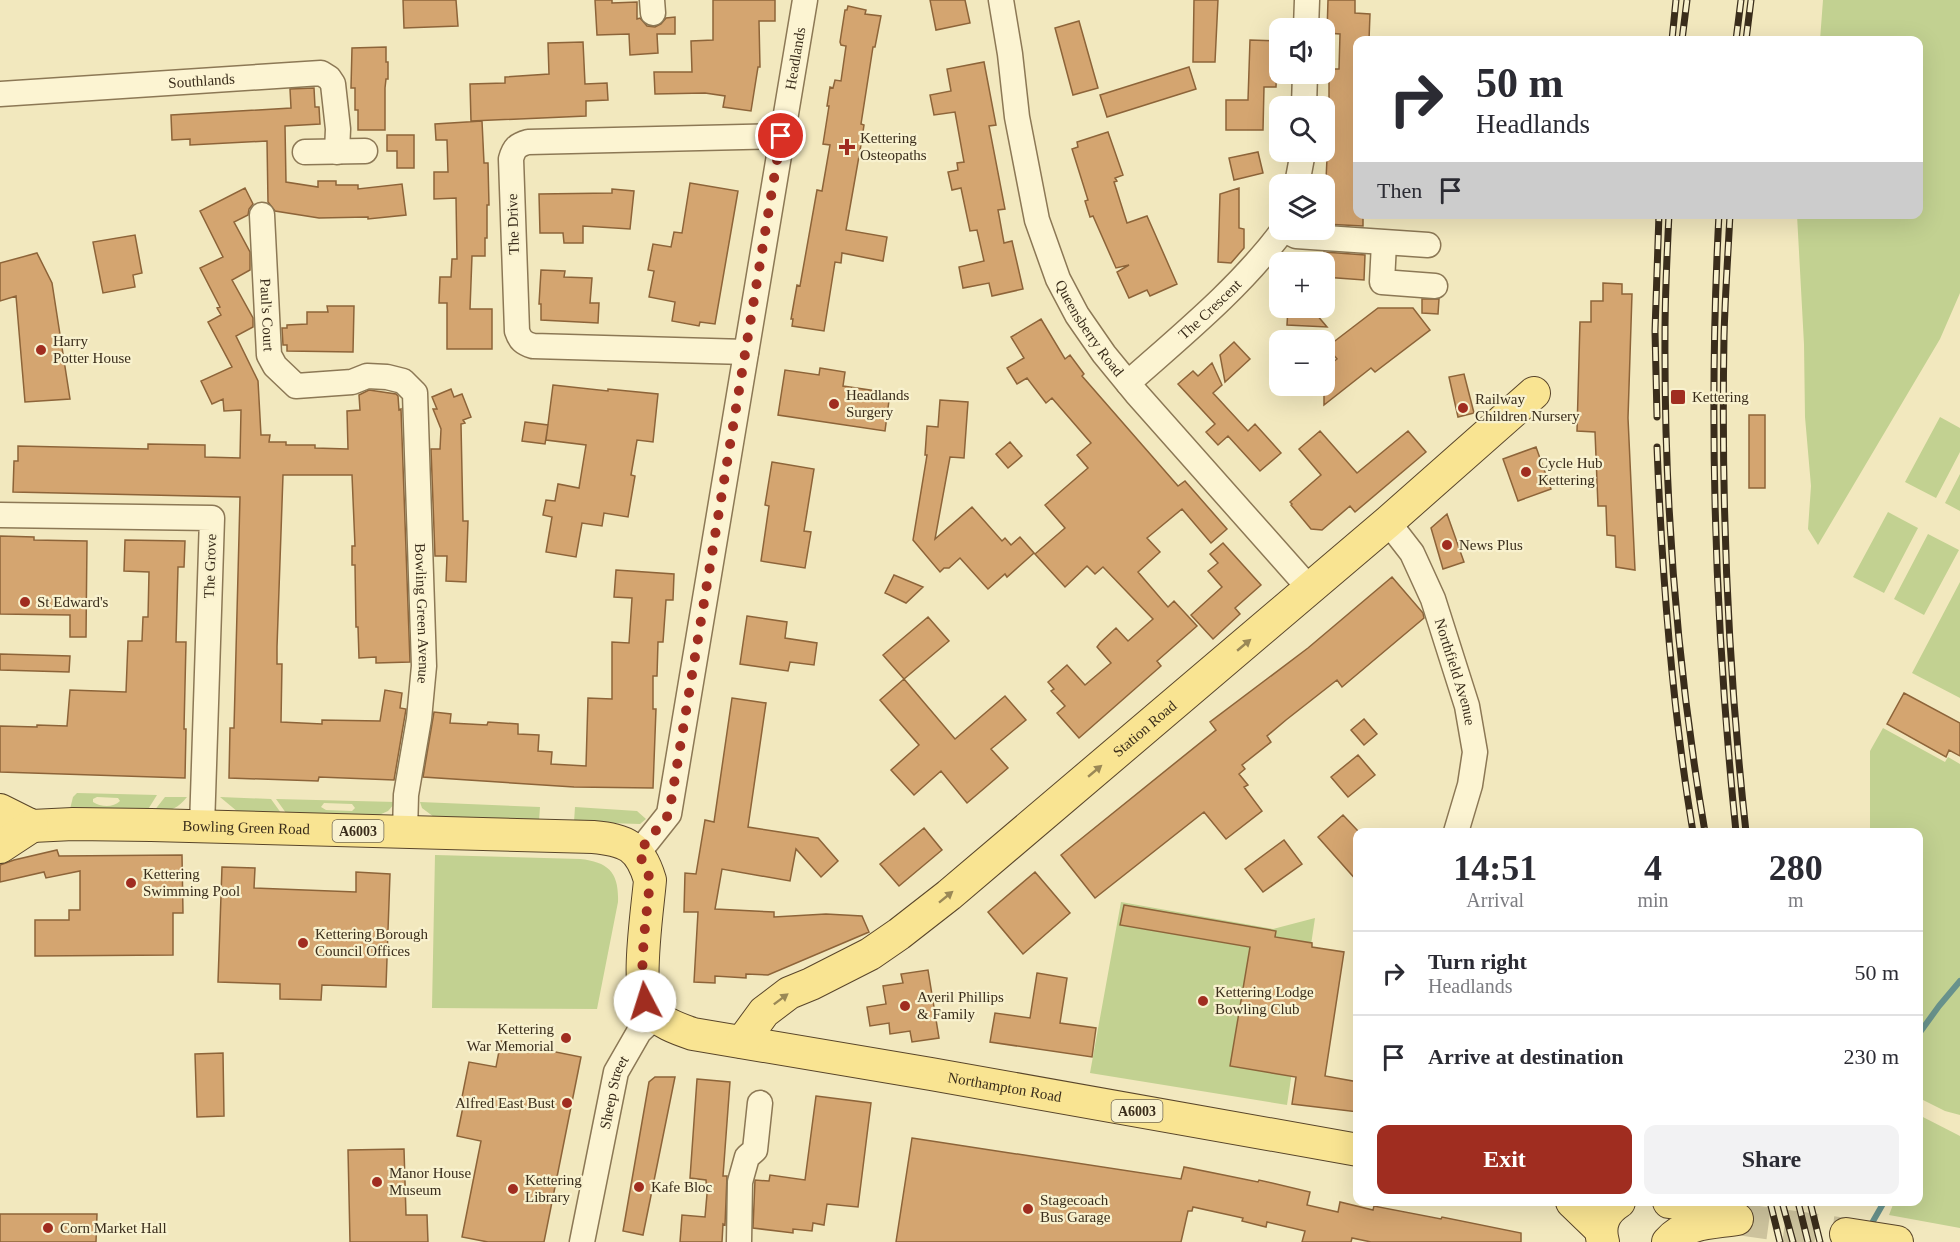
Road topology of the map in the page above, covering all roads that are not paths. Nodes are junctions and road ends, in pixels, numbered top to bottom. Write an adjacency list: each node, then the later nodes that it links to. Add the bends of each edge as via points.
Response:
1 (805, 0): 6 (street, Headlands)
2 (1001, 0): 17 (street, Queensberry Road, via 1017,117 1037,220 1058,279 1077,315)
3 (1307, 0): 4 (street)
4 (1306, 18)
5 (0, 94): 9 (street, Southlands, via 321,73 333,84)
6 (781, 136): 16 (street, Headlands); 16 (street, The Drive, via 528,142 513,150 511,159 519,339 533,346)
7 (365, 151): 9 (street)
8 (305, 152): 9 (street)
9 (337, 152)
10 (262, 215): 18 (street, Paul's Court, via 269,355 275,366 296,386 387,377 403,381)
11 (1335, 239): 13 (street)
12 (1276, 240): 17 (street, The Crescent, via 1241,279)
13 (1384, 243): 14 (street); 15 (street, via 1382,282)
14 (1428, 245)
15 (1435, 286)
16 (746, 352): 28 (street, Headlands, via 669,814)
17 (1128, 383): 22 (street, Queensberry Road)
18 (415, 393): 26 (street, Bowling Green Avenue, via 424,666 406,795)
19 (1534, 393): 21 (main road, Station Road)
20 (0, 515): 24 (street, The Grove, via 212,518)
21 (1388, 522): 22 (main road, Station Road); 25 (street, Northfield Avenue, via 1412,553 1433,599 1467,706 1475,752)
22 (1310, 589): 30 (main road, Station Road, one-way to 22, via 764,1012 789,993 870,954 949,895)
23 (0, 810): 27 (main road, Bowling Green Road / A6003)
24 (202, 827): 26 (main road, Bowling Green Road / A6003); 27 (main road, Bowling Green Road / A6003, via 73,824)
25 (1457, 828)
26 (405, 832): 28 (main road, Bowling Green Road / A6003, via 593,837 615,839)
27 (13, 835)
28 (638, 853): 29 (main road, via 650,880 643,990 649,1009)
29 (656, 1016): 30 (main road, Northampton Road / A6003, via 693,1034); 39 (street, Sheep Street, via 639,1032 616,1072)
30 (742, 1042): 32 (main road, Northampton Road / A6003)
31 (760, 1104): 40 (street, via 754,1150 747,1157 740,1182)
32 (1353, 1149)
33 (1576, 1206): 38 (main road)
34 (1614, 1206): 38 (main road, via 1603,1218)
35 (1660, 1206): 41 (main road, via 1667,1229)
36 (1691, 1206): 41 (main road, via 1737,1219 1689,1227)
37 (1846, 1234): 42 (main road)
38 (1602, 1236)
39 (582, 1242)
40 (739, 1242)
41 (1666, 1242)
42 (1897, 1242)

